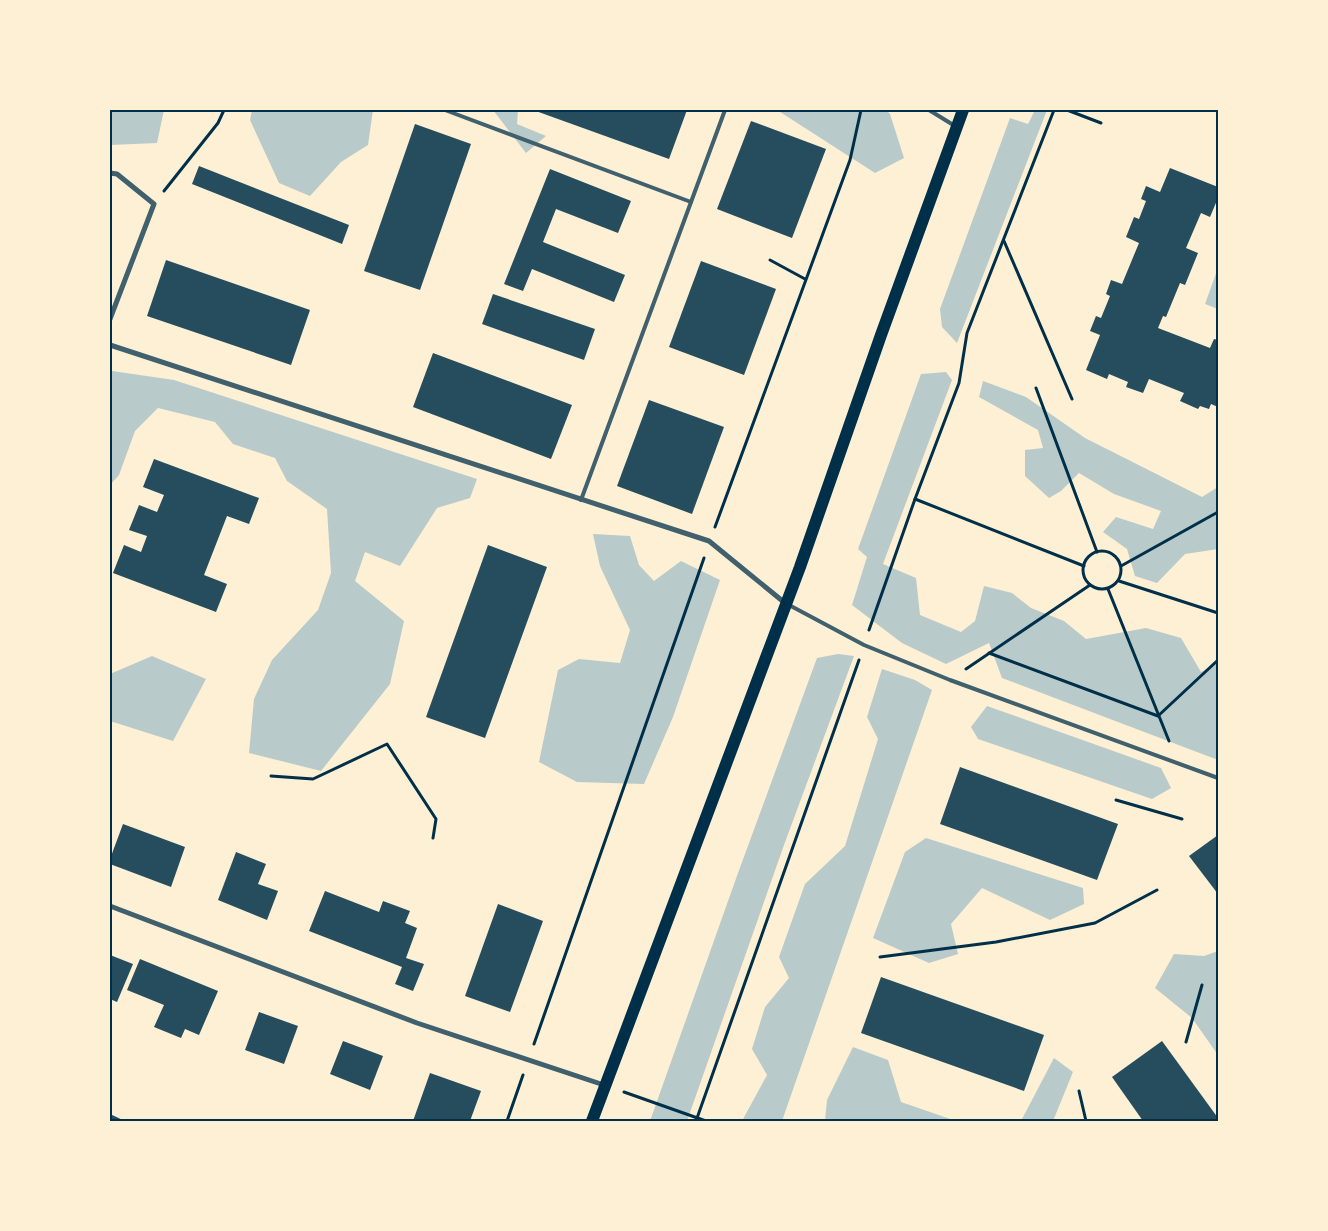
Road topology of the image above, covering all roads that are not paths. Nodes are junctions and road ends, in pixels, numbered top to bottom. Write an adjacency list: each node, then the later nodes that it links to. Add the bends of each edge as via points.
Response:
1 (445, 110): 7 (lane)
2 (725, 110): 7 (lane)
3 (929, 110): 5 (lane)
4 (963, 110): 5 (main road)
5 (957, 127): 11 (main road)
6 (110, 173): 8 (street, via 117,174 154,204)
7 (691, 202): 10 (lane)
8 (110, 319)
9 (110, 345): 10 (street)
10 (581, 500): 11 (street, via 710,542)
11 (785, 603): 12 (lane, via 864,645 950,680); 14 (main road)
12 (1218, 778)
13 (110, 906): 14 (street, via 416,1023)
14 (605, 1085): 15 (main road)
15 (592, 1121)

